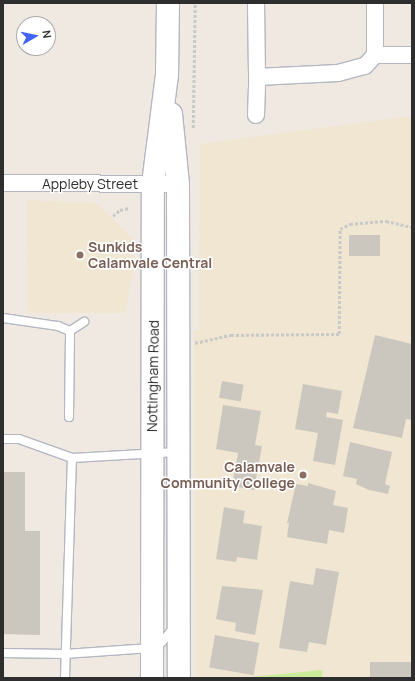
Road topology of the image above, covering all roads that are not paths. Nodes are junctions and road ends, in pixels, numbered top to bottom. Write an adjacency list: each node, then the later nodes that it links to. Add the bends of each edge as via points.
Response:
1 (168, 3): 6 (street, Nottingham Road)
2 (256, 3): 7 (street)
3 (375, 3): 4 (street)
4 (375, 55): 5 (street); 7 (street, via 364,66 338,73)
5 (412, 56)
6 (166, 75): 10 (street, Nottingham Road); 11 (street, Nottingham Road)
7 (257, 77): 8 (street)
8 (256, 116)
9 (3, 183): 10 (street, Appleby Street)
10 (153, 184): 11 (street, Appleby Street); 18 (street, Nottingham Road)
11 (178, 184): 17 (street, Nottingham Road)
12 (3, 318): 14 (lane, via 58,326)
13 (84, 322): 14 (lane)
14 (70, 331): 15 (lane)
15 (69, 417)
16 (3, 440): 19 (lane, via 25,441)
17 (178, 452): 18 (lane); 20 (street, Nottingham Road)
18 (151, 454): 19 (lane); 21 (street, Nottingham Road)
19 (72, 458): 23 (lane)
20 (178, 623): 21 (lane, via 162,642); 26 (street, Nottingham Road)
21 (151, 648): 23 (lane); 25 (street, Nottingham Road)
22 (3, 654): 23 (lane)
23 (65, 654): 24 (lane)
24 (65, 678)
25 (152, 678)
26 (179, 678)

